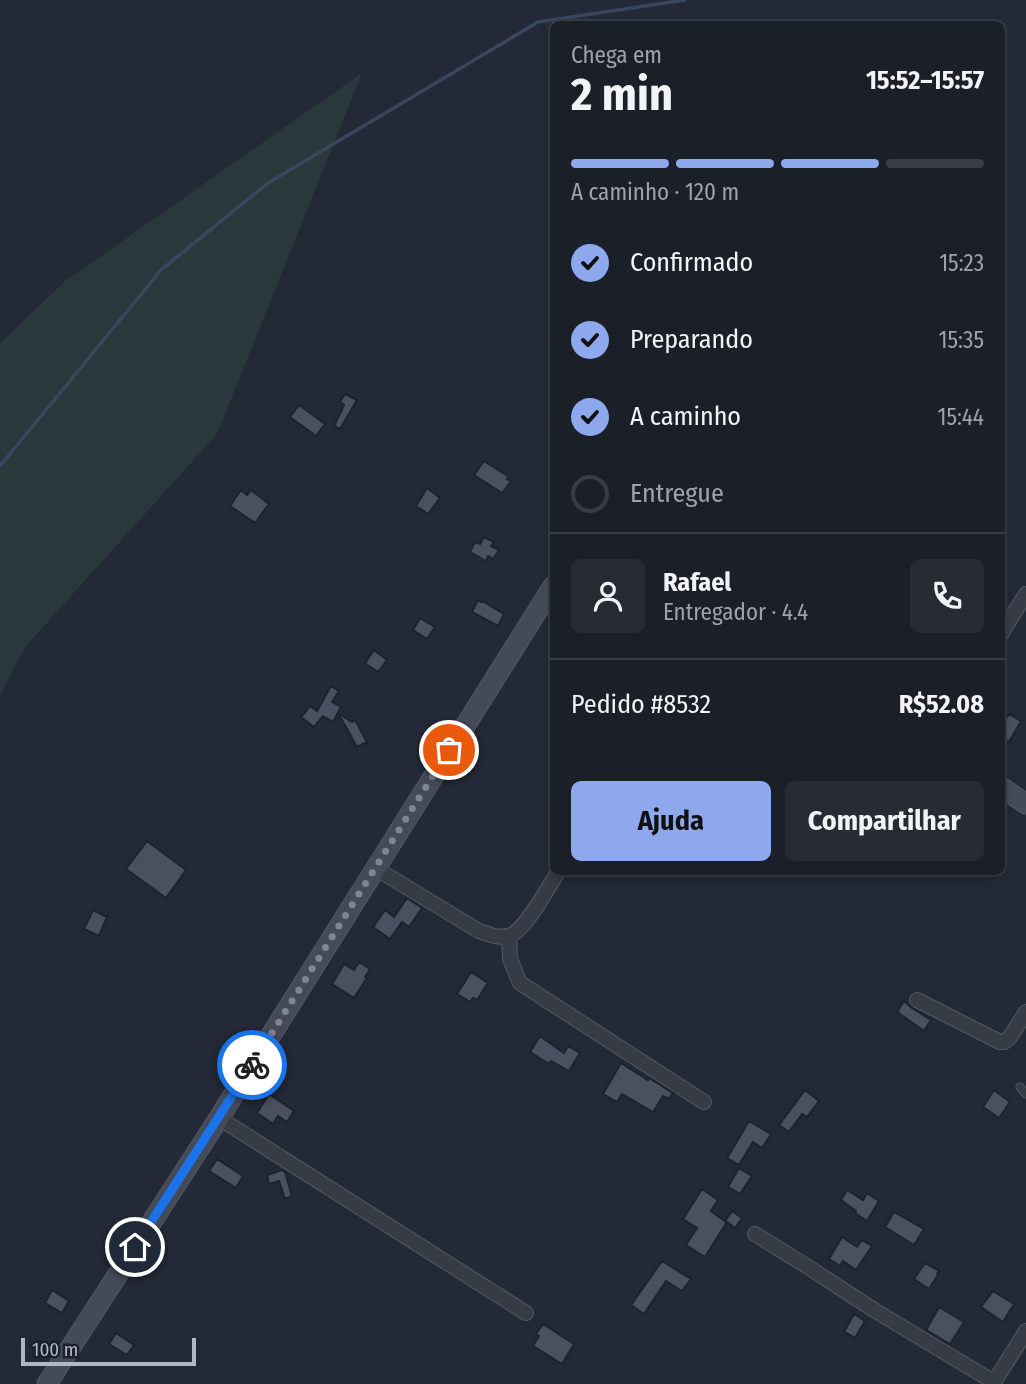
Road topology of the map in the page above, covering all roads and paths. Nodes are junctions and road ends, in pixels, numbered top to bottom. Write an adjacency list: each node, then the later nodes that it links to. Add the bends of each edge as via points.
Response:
1 (550, 591): 6 (street)
2 (1026, 594): 3 (street)
3 (1005, 628)
4 (1005, 790): 5 (street)
5 (1026, 804)
6 (375, 867): 8 (street, via 479,931); 12 (street)
7 (556, 875): 8 (street, via 526,921)
8 (509, 936): 11 (street, via 510,959 520,983)
9 (917, 1000): 10 (street, via 1000,1042 1010,1037)
10 (1026, 1012)
11 (704, 1102)
12 (219, 1118): 14 (street); 17 (street)
13 (755, 1234): 16 (street)
14 (526, 1313)
15 (1026, 1331): 16 (street)
16 (994, 1383)
17 (47, 1384)

